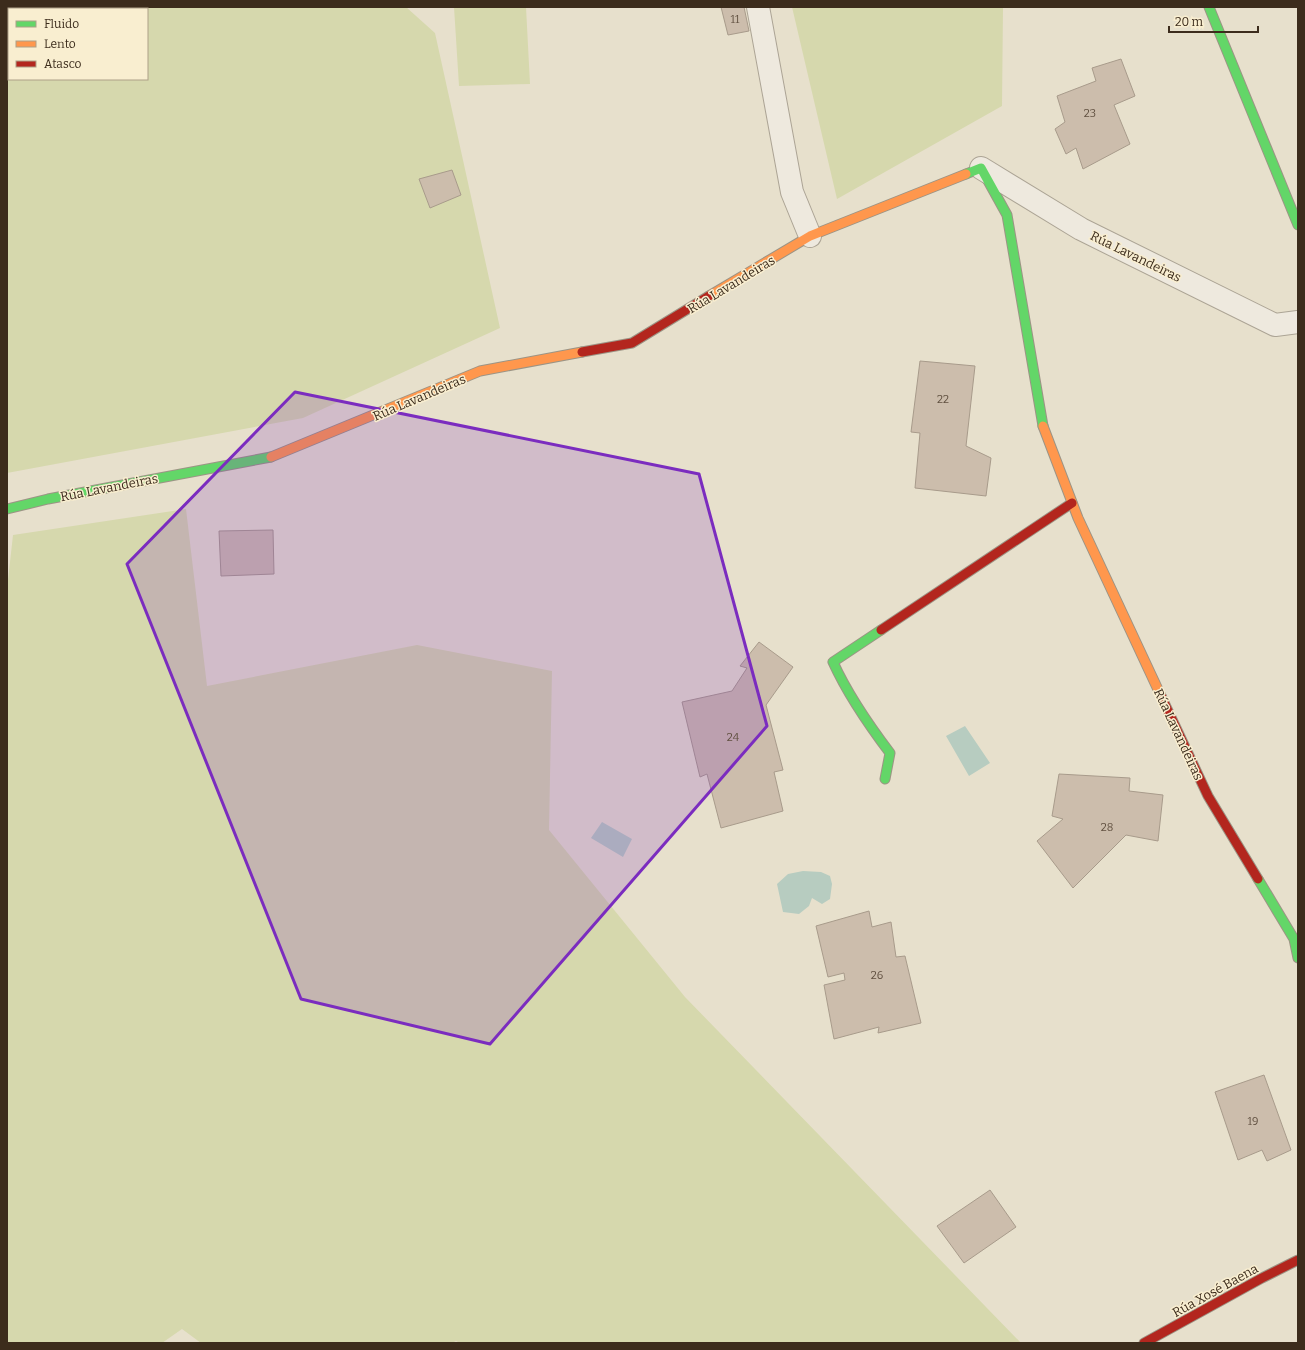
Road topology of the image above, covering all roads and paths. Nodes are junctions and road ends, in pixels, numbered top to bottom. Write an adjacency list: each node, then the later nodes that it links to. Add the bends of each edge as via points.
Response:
1 (758, 7): 5 (street, via 792,192)
2 (1209, 7): 4 (street)
3 (981, 168): 5 (street, Rúa Lavandeiras); 6 (street, Rúa Lavandeiras, via 1081,229 1275,325); 7 (street, Rúa Lavandeiras, via 1007,215 1044,430)
4 (1298, 225)
5 (810, 236): 8 (street, Rúa Lavandeiras, via 632,343 480,371 276,456 55,497)
6 (1298, 322)
7 (1072, 503): 9 (street, via 834,662 842,683 871,729 890,753); 10 (street, Rúa Lavandeiras, via 1208,796 1294,939)
8 (7, 509)
9 (885, 779)
10 (1298, 958)
11 (1298, 1260): 12 (street, Rúa Xosé Baena)
12 (1144, 1343)

